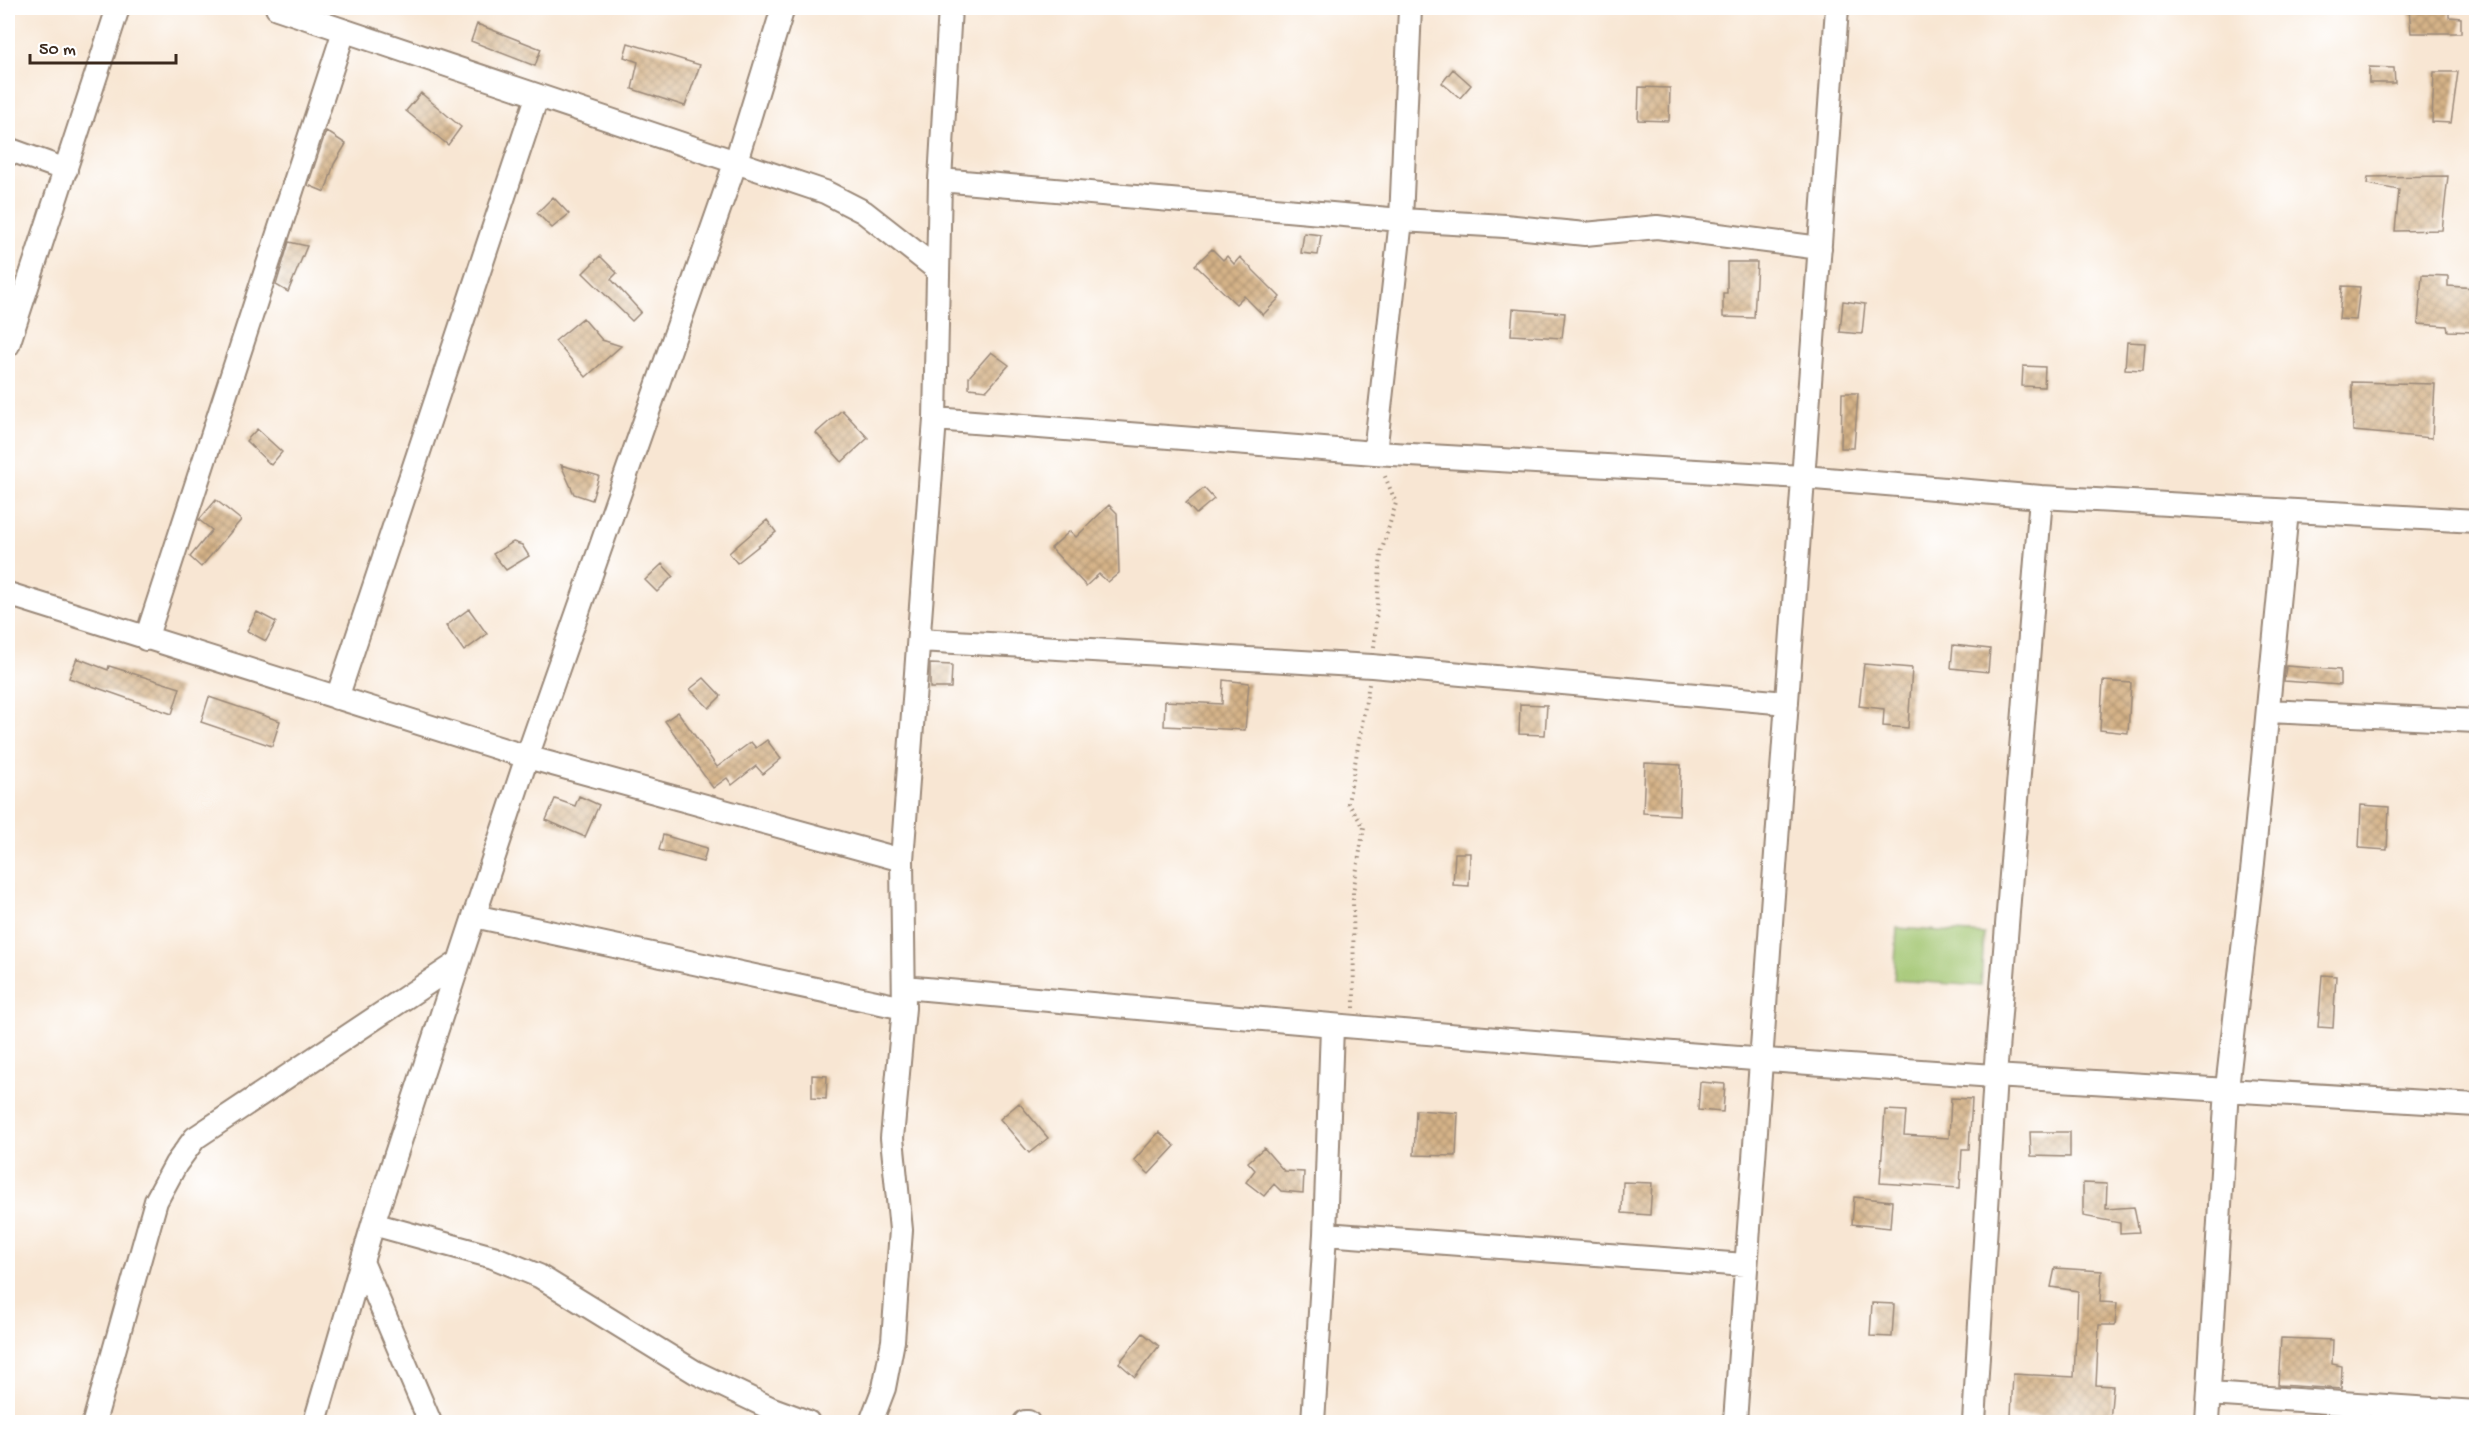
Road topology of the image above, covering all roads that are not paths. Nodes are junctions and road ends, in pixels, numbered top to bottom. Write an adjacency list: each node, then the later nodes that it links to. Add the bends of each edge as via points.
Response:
1 (118, 8): 11 (street)
2 (277, 8): 7 (street)
3 (783, 8): 10 (street)
4 (950, 8): 12 (street)
5 (1410, 8): 13 (street)
6 (1837, 8): 14 (street)
7 (344, 31): 8 (street); 24 (street)
8 (537, 97): 10 (street); 26 (street)
9 (8, 149): 11 (street)
10 (736, 161): 15 (street, via 825,192 864,212); 30 (street)
11 (66, 170): 16 (street)
12 (940, 180): 13 (street); 15 (street)
13 (1401, 220): 14 (street, via 1585,234 1657,227); 18 (street)
14 (1820, 249): 19 (street)
15 (938, 270): 17 (street)
16 (8, 345)
17 (935, 418): 18 (street); 25 (street)
18 (1375, 453): 19 (street)
19 (1803, 477): 20 (street); 27 (street)
20 (2041, 497): 21 (street); 37 (street)
21 (2287, 511): 22 (street); 28 (street)
22 (2476, 521)
23 (8, 594): 24 (street)
24 (146, 639): 26 (street)
25 (919, 640): 27 (street, via 1372,666); 31 (street)
26 (337, 698): 30 (street)
27 (1787, 703): 36 (street)
28 (2268, 711): 29 (street); 38 (street)
29 (2476, 721)
30 (527, 757): 31 (street); 32 (street)
31 (902, 860): 34 (street)
32 (474, 916): 33 (street); 34 (street)
33 (459, 962): 40 (street); 46 (street, via 195,1138 156,1201)
34 (904, 998): 35 (street); 50 (street, via 892,1138 901,1230 893,1341 884,1388)
35 (1343, 1026): 36 (street); 41 (street)
36 (1761, 1058): 37 (street); 43 (street)
37 (1995, 1076): 38 (street); 53 (street)
38 (2227, 1088): 39 (street); 44 (street)
39 (2476, 1105)
40 (373, 1224): 42 (street); 49 (street, via 493,1257 539,1276 695,1372)
41 (1325, 1234): 43 (street); 51 (street)
42 (363, 1264): 47 (street); 48 (street)
43 (1745, 1265): 52 (street)
44 (2209, 1394): 45 (street); 54 (street)
45 (2476, 1412)
46 (94, 1422)
47 (315, 1422)
48 (430, 1422)
49 (808, 1422)
50 (871, 1422)
51 (1313, 1422)
52 (1735, 1422)
53 (1974, 1422)
54 (2207, 1422)

